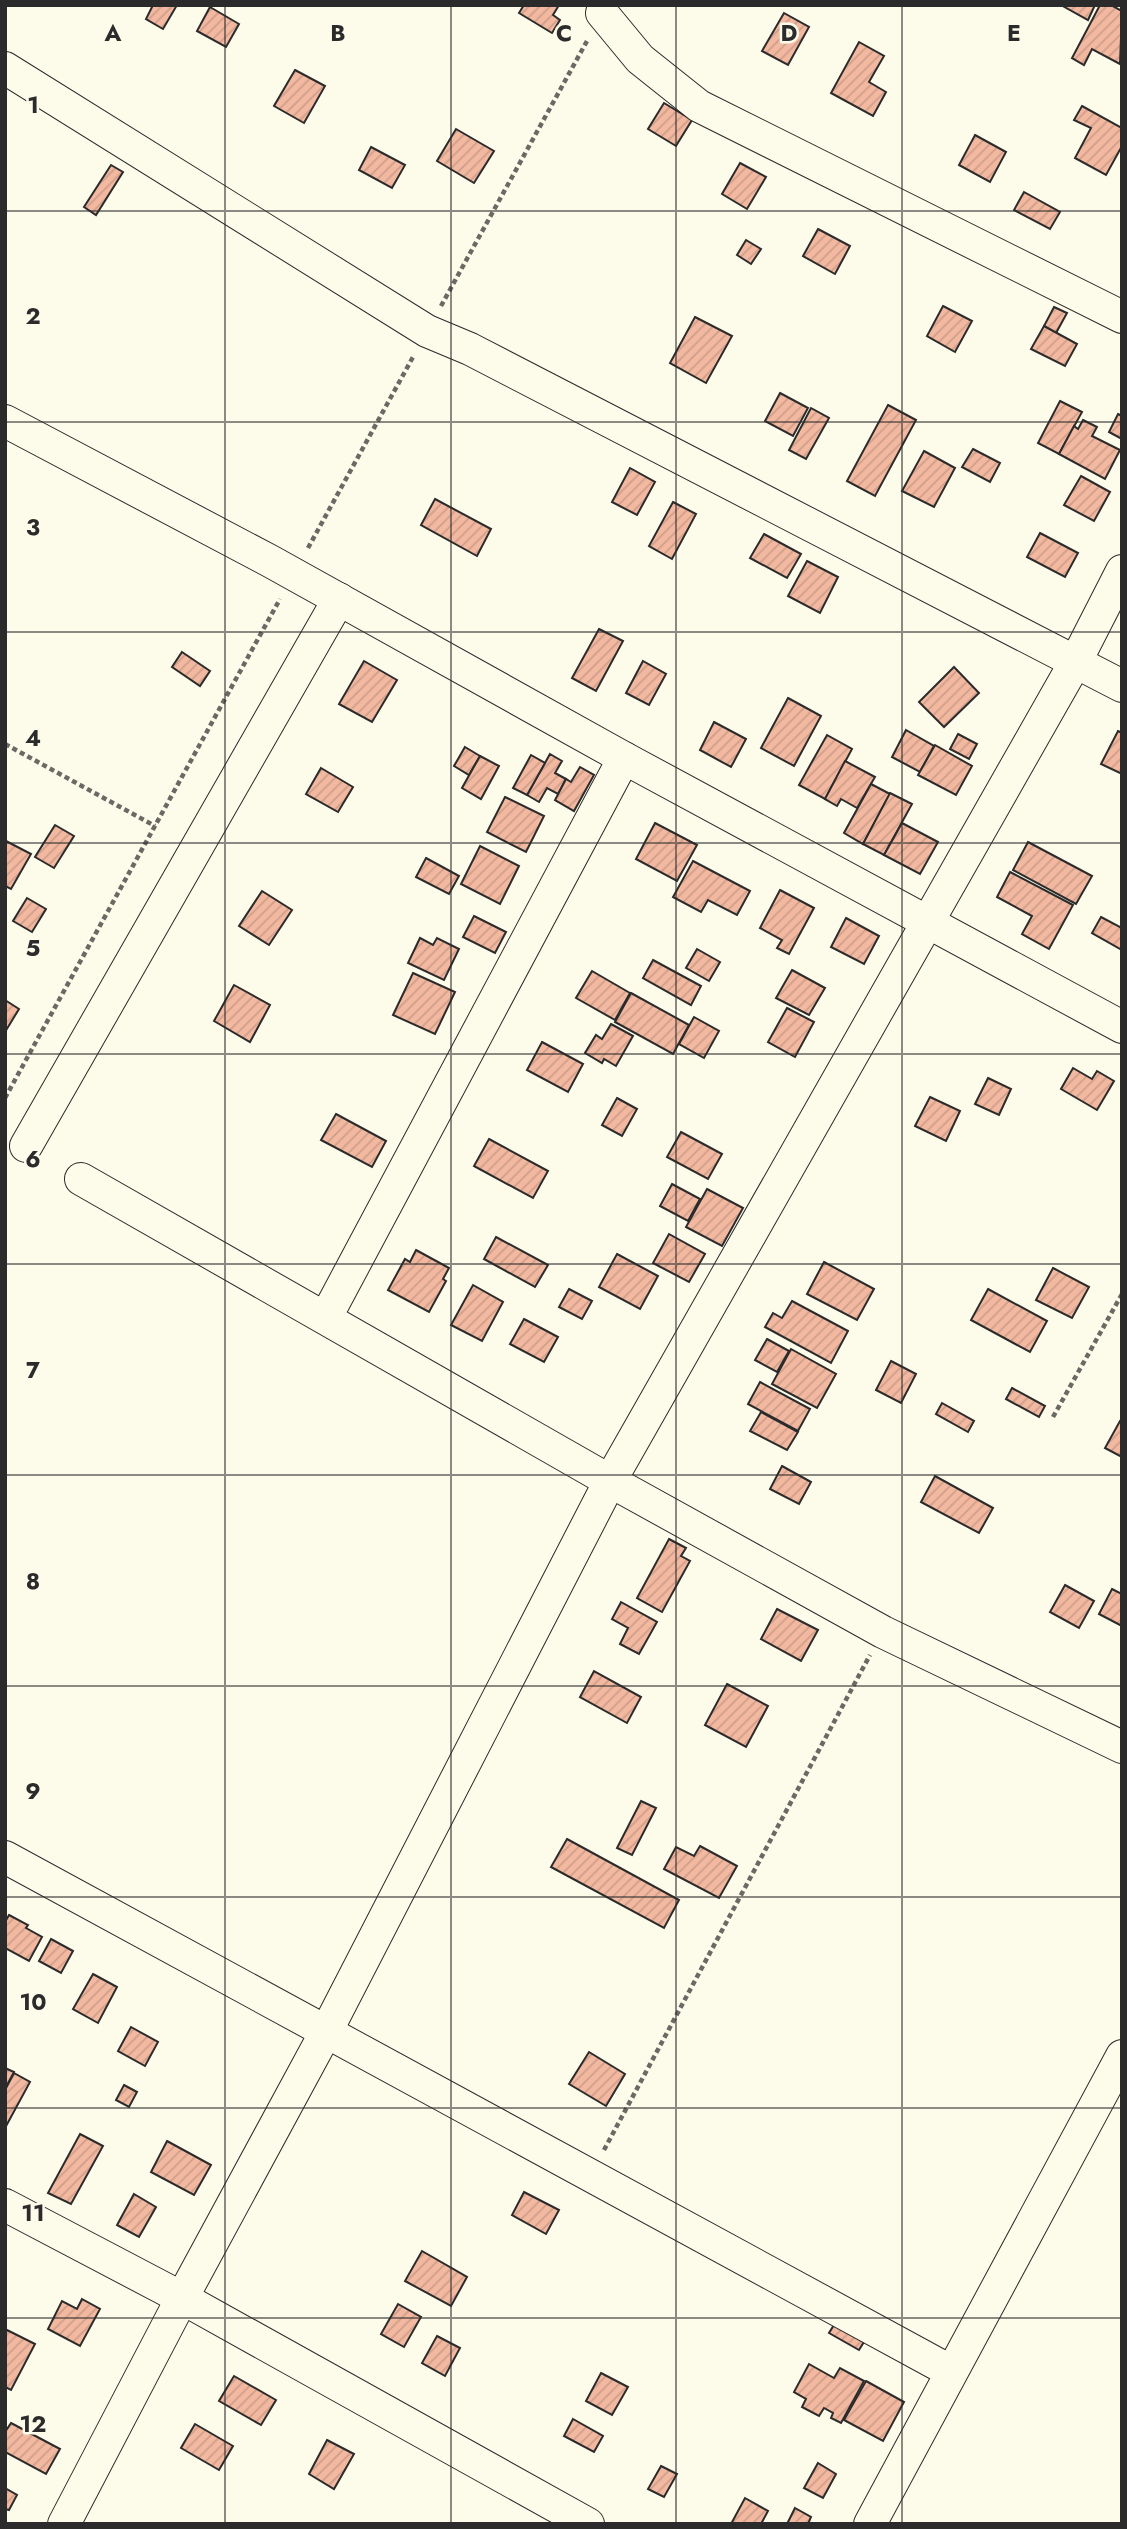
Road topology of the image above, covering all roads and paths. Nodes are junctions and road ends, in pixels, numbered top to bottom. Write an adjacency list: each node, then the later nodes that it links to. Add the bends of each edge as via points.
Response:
1 (602, 13): 3 (street, via 640,59 699,106)
2 (5, 68): 7 (street, via 427,331 482,355)
3 (1122, 317)
4 (5, 421): 6 (street)
5 (1122, 571): 7 (street)
6 (339, 599): 10 (street); 14 (street)
7 (1076, 662): 8 (street); 12 (street)
8 (1122, 686)
9 (5, 744): 11 (path)
10 (624, 758): 12 (street); 17 (street)
11 (155, 826)
12 (928, 922): 13 (street); 19 (street)
13 (1122, 1027)
14 (26, 1146)
15 (81, 1180): 17 (street)
16 (1122, 1294): 18 (path)
17 (326, 1317): 19 (street)
18 (1053, 1417)
19 (610, 1481): 20 (street); 23 (street)
20 (883, 1632): 21 (street); 25 (path)
21 (1122, 1747)
22 (5, 1857): 23 (street)
23 (326, 2032): 25 (street); 27 (street)
24 (1122, 2056): 28 (street)
25 (590, 2175): 28 (street)
26 (5, 2206): 27 (street)
27 (182, 2298): 29 (street); 30 (street)
28 (950, 2371): 31 (street)
29 (64, 2524)
30 (588, 2524)
31 (870, 2524)

